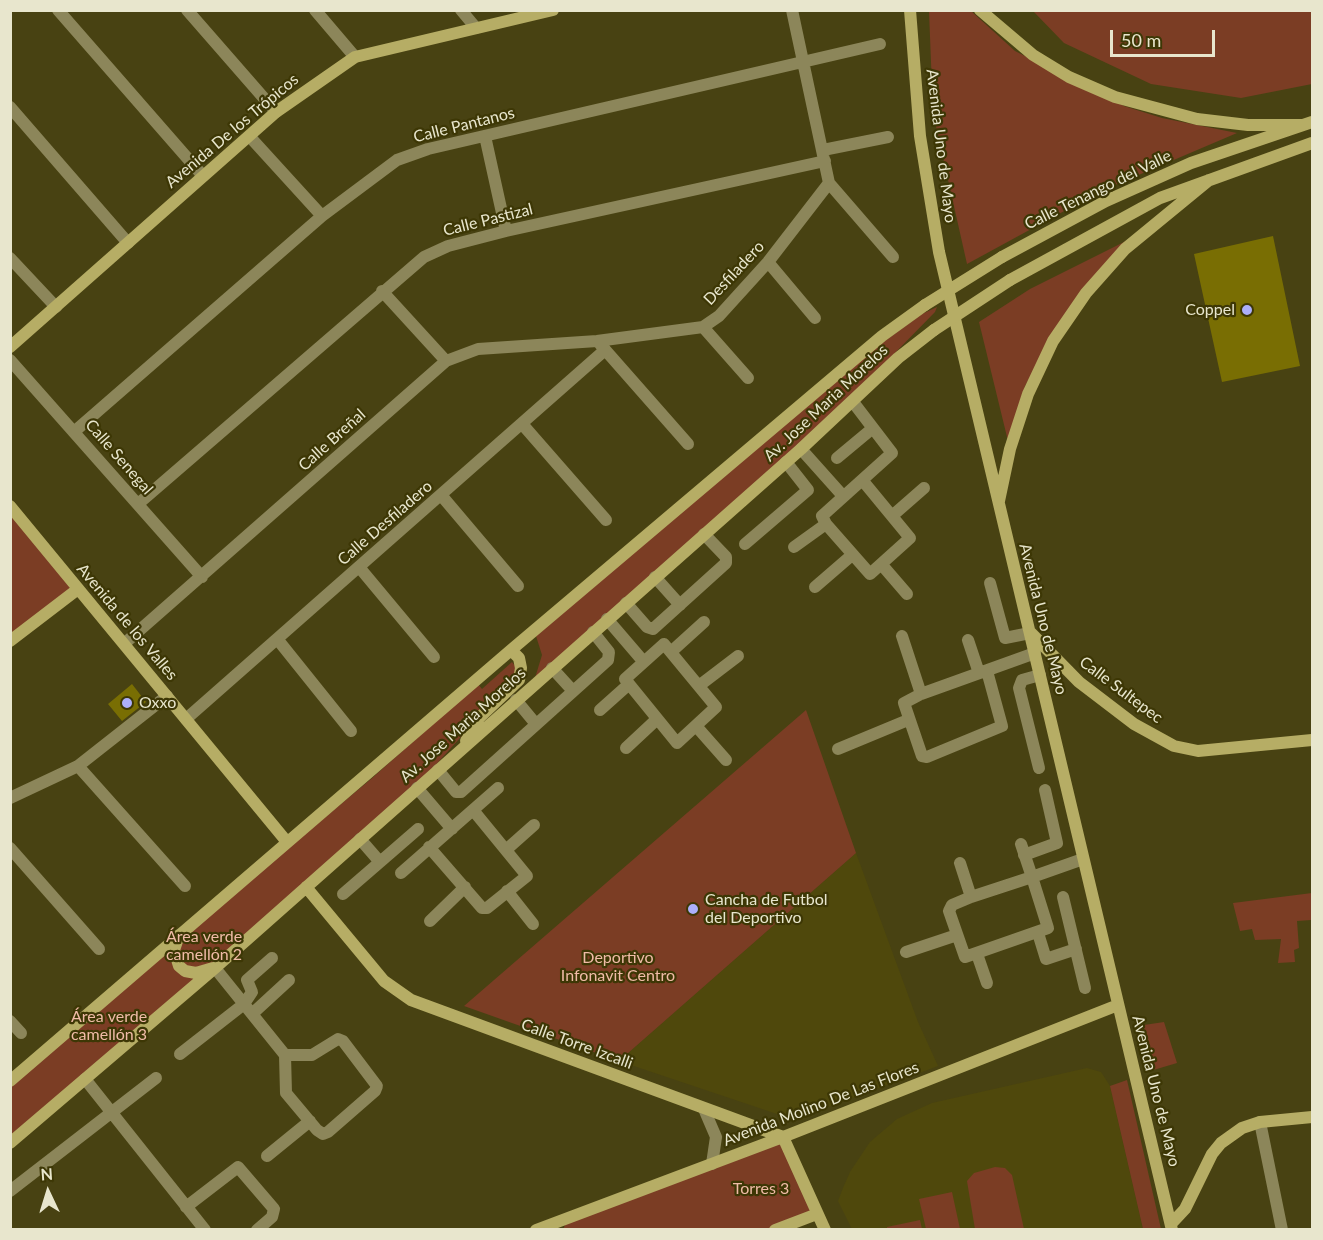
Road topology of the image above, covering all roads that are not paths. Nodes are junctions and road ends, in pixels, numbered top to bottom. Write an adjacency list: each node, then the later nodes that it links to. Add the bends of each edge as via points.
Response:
1 (58, 10): 21 (street)
2 (187, 10): 14 (street)
3 (315, 10): 11 (street)
4 (461, 10): 9 (street)
5 (553, 10): 9 (main road, Avenida De los Trópicos)
6 (792, 10): 12 (street)
7 (910, 10): 53 (main road, Avenida Uno de Mayo, via 920,136 939,252)
8 (980, 10): 15 (main road, via 1033,55 1069,77 1115,97 1197,119 1248,125)
9 (477, 28): 11 (main road, Avenida De los Trópicos)
10 (880, 44): 12 (street, Calle Pantanos)
11 (355, 57): 14 (main road, Avenida De los Trópicos)
12 (803, 63): 17 (street, Calle Pantanos); 20 (street)
13 (10, 107): 26 (street)
14 (276, 112): 16 (main road, Avenida De los Trópicos)
15 (1308, 124): 31 (main road, Calle Tenango del Valle, bridge, via 1180,167 1106,201 1002,257)
16 (250, 136): 21 (main road, Avenida De los Trópicos); 24 (street)
17 (485, 136): 24 (street, Calle Pantanos, via 397,160); 25 (street)
18 (888, 137): 20 (street, Calle Pastizal)
19 (1312, 143): 22 (main road)
20 (824, 155): 23 (street); 25 (street, Calle Pastizal)
21 (203, 176): 26 (main road, Avenida De los Trópicos)
22 (1209, 180): 40 (main road, Av. Jose Maria Morelos, bridge, via 1160,198 1010,280 934,330); 53 (main road, via 1125,249 1086,293 1053,341 1028,394 1010,449)
23 (829, 183): 27 (street); 29 (street, Desfiladero)
24 (322, 216): 43 (street, Calle Pantanos)
25 (506, 231): 30 (street, Calle Pastizal, via 448,246 424,257)
26 (128, 243): 32 (main road, Avenida De los Trópicos)
27 (892, 257)
28 (10, 258): 32 (street)
29 (768, 262): 33 (street); 34 (street, Desfiladero, via 719,316)
30 (382, 291): 38 (street); 52 (street, Calle Pastizal)
31 (925, 305): 82 (main road, Av. Jose Maria Morelos, via 873,343)
32 (56, 307): 36 (main road, Avenida De los Trópicos)
33 (815, 318)
34 (703, 327): 35 (street, Desfiladero); 39 (street)
35 (601, 346): 38 (street, Calle Breñal, via 478,349); 41 (street, Calle Desfiladero); 44 (street)
36 (10, 347)
37 (10, 360): 43 (street, Calle Senegal)
38 (446, 361): 64 (street, Calle Breñal)
39 (748, 378)
40 (853, 402): 42 (street); 45 (main road, Av. Jose Maria Morelos)
41 (523, 425): 50 (street, Calle Desfiladero); 56 (street)
42 (873, 428): 46 (street); 48 (street, via 892,453)
43 (75, 431): 52 (street, Calle Senegal)
44 (688, 444)
45 (801, 449): 47 (main road, Av. Jose Maria Morelos); 51 (street)
46 (837, 458)
47 (786, 462): 58 (main road, Av. Jose Maria Morelos); 59 (street, via 808,490)
48 (863, 481): 51 (street); 55 (street)
49 (924, 488): 55 (street)
50 (441, 495): 63 (street, Calle Desfiladero); 67 (street)
51 (843, 496): 57 (street, via 823,513)
52 (138, 504): 64 (street, Calle Senegal)
53 (998, 505): 76 (main road, Avenida Uno de Mayo)
54 (10, 506): 69 (main road, Avenida de los Valles)
55 (892, 516): 62 (street, via 910,538)
56 (606, 520)
57 (825, 524): 60 (street); 61 (street)
58 (704, 534): 65 (main road, Av. Jose Maria Morelos); 72 (street, via 727,560)
59 (745, 544)
60 (794, 547)
61 (852, 555): 62 (street, via 870,574); 68 (street)
62 (882, 565): 70 (street)
63 (359, 567): 78 (street, Calle Desfiladero); 86 (street)
64 (202, 577): 81 (street, Calle Breñal)
65 (656, 577): 71 (main road, Av. Jose Maria Morelos); 72 (street)
66 (990, 583): 76 (street, via 1005,638)
67 (518, 586)
68 (815, 587)
69 (78, 590): 80 (main road); 81 (main road, Avenida de los Valles)
70 (907, 594)
71 (626, 603): 72 (street, via 650,629); 73 (main road, Av. Jose Maria Morelos)
72 (680, 605)
73 (608, 619): 75 (main road, Av. Jose Maria Morelos); 87 (street)
74 (704, 622): 83 (street)
75 (593, 632): 88 (main road, Av. Jose Maria Morelos); 93 (street, via 610,655)
76 (1030, 633): 84 (main road, Avenida Uno de Mayo); 104 (main road, Calle Sultepec, via 1079,682 1134,724 1174,746 1198,751)
77 (902, 636): 94 (street)
78 (278, 640): 98 (street, Calle Desfiladero); 103 (street)
79 (968, 640): 89 (street)
80 (10, 641)
81 (124, 643): 95 (main road, Avenida de los Valles)
82 (511, 650): 106 (main road, via 519,658 519,680 479,718); 121 (main road, Av. Jose Maria Morelos)
83 (672, 651): 87 (street, via 664,644); 92 (street)
84 (1035, 653): 89 (street); 90 (main road, Avenida Uno de Mayo)
85 (738, 656): 92 (street)
86 (434, 657)
87 (643, 661): 91 (street, via 625,679)
88 (552, 668): 93 (street); 96 (main road, Av. Jose Maria Morelos)
89 (983, 672): 94 (street); 100 (street, via 1001,721 998,730 927,757 922,756)
90 (1040, 675): 110 (street, via 1022,680 1019,688); 125 (main road, Avenida Uno de Mayo)
91 (628, 685): 97 (street); 99 (street)
92 (700, 686): 102 (street, via 716,707)
93 (573, 691): 101 (street)
94 (921, 694): 100 (street, via 904,703)
95 (167, 696): 98 (main road, Avenida de los Valles); 109 (street)
96 (516, 700): 101 (street); 106 (main road, Av. Jose Maria Morelos)
97 (600, 710)
98 (186, 719): 121 (main road, Avenida de los Valles)
99 (656, 720): 102 (street, via 676,743); 105 (street)
100 (908, 720): 107 (street)
101 (535, 723): 111 (street, via 461,792 456,792)
102 (696, 726): 108 (street)
103 (351, 731)
104 (1312, 740)
105 (626, 748)
106 (461, 749): 111 (main road, Av. Jose Maria Morelos)
107 (838, 749)
108 (726, 760)
109 (78, 766): 115 (street); 130 (street)
110 (1039, 768)
111 (438, 770): 112 (main road, Av. Jose Maria Morelos)
112 (417, 788): 119 (street); 120 (main road, Av. Jose Maria Morelos)
113 (498, 788): 116 (street)
114 (1045, 790): 129 (street, via 1057,843 1023,850)
115 (10, 798)
116 (472, 810): 119 (street); 124 (street)
117 (534, 825): 124 (street)
118 (418, 828): 126 (street)
119 (452, 828): 122 (street)
120 (360, 839): 126 (street); 131 (main road, Av. Jose Maria Morelos)
121 (287, 842): 140 (main road, Av. Jose Maria Morelos)
122 (429, 847): 128 (street); 132 (street)
123 (10, 848): 142 (street)
124 (507, 849): 133 (street, via 528,874)
125 (1083, 859): 129 (street); 152 (main road, Avenida Uno de Mayo)
126 (380, 862): 134 (street)
127 (960, 864): 135 (street)
128 (401, 873)
129 (1032, 877): 135 (street); 139 (street, via 1048,926)
130 (184, 886)
131 (306, 887): 147 (main road, Av. Jose Maria Morelos); 161 (main road, Calle Torre Izcalli, via 384,981 411,1000)
132 (465, 887): 133 (street, via 484,909); 137 (street)
133 (507, 891): 138 (street)
134 (343, 894)
135 (971, 897): 141 (street, via 950,907)
136 (1063, 897): 143 (street)
137 (430, 921)
138 (533, 924)
139 (1038, 933): 143 (street, via 1046,959); 145 (street)
140 (180, 934): 147 (main road, via 174,950 179,966 196,973); 160 (main road, Av. Jose Maria Morelos)
141 (957, 935): 144 (street); 145 (street, via 965,957)
142 (99, 949)
143 (1076, 949): 150 (street)
144 (906, 952)
145 (977, 954): 149 (street)
146 (272, 958): 151 (street, via 247,980 252,992)
147 (215, 968): 151 (street); 159 (main road, Av. Jose Maria Morelos)
148 (289, 980): 153 (street)
149 (987, 983)
150 (1085, 988)
151 (244, 1004): 153 (street); 156 (street)
152 (1118, 1005): 166 (main road, Avenida Molino De Las Flores); 174 (main road, Avenida Uno de Mayo)
153 (252, 1014): 157 (street)
154 (10, 1021): 155 (street)
155 (21, 1033)
156 (180, 1054)
157 (285, 1055): 164 (street, via 286,1093); 164 (street, via 312,1055 338,1039 376,1082 375,1091 328,1132 323,1134)
158 (156, 1078): 162 (street)
159 (85, 1079): 162 (street); 167 (main road, Av. Jose Maria Morelos)
160 (10, 1081)
161 (704, 1108): 166 (main road, Calle Torre Izcalli); 169 (street, via 716,1137)
162 (111, 1113): 170 (street); 171 (street)
163 (1312, 1118): 165 (main road)
164 (310, 1121): 168 (street)
165 (1260, 1122): 174 (main road, via 1242,1128 1221,1143); 180 (street)
166 (783, 1137): 169 (main road, Avenida Molino De Las Flores); 172 (main road)
167 (10, 1143)
168 (267, 1156)
169 (712, 1164): 173 (main road, Avenida Molino De Las Flores)
170 (10, 1191)
171 (186, 1207): 175 (street); 176 (street, via 238,1167 274,1209 273,1217)
172 (817, 1214): 178 (main road); 179 (main road)
173 (563, 1224): 177 (main road, Avenida Molino De Las Flores)
174 (1172, 1227)
175 (205, 1230)
176 (257, 1230)
177 (536, 1230)
178 (775, 1230)
179 (825, 1230)
180 (1282, 1230)

